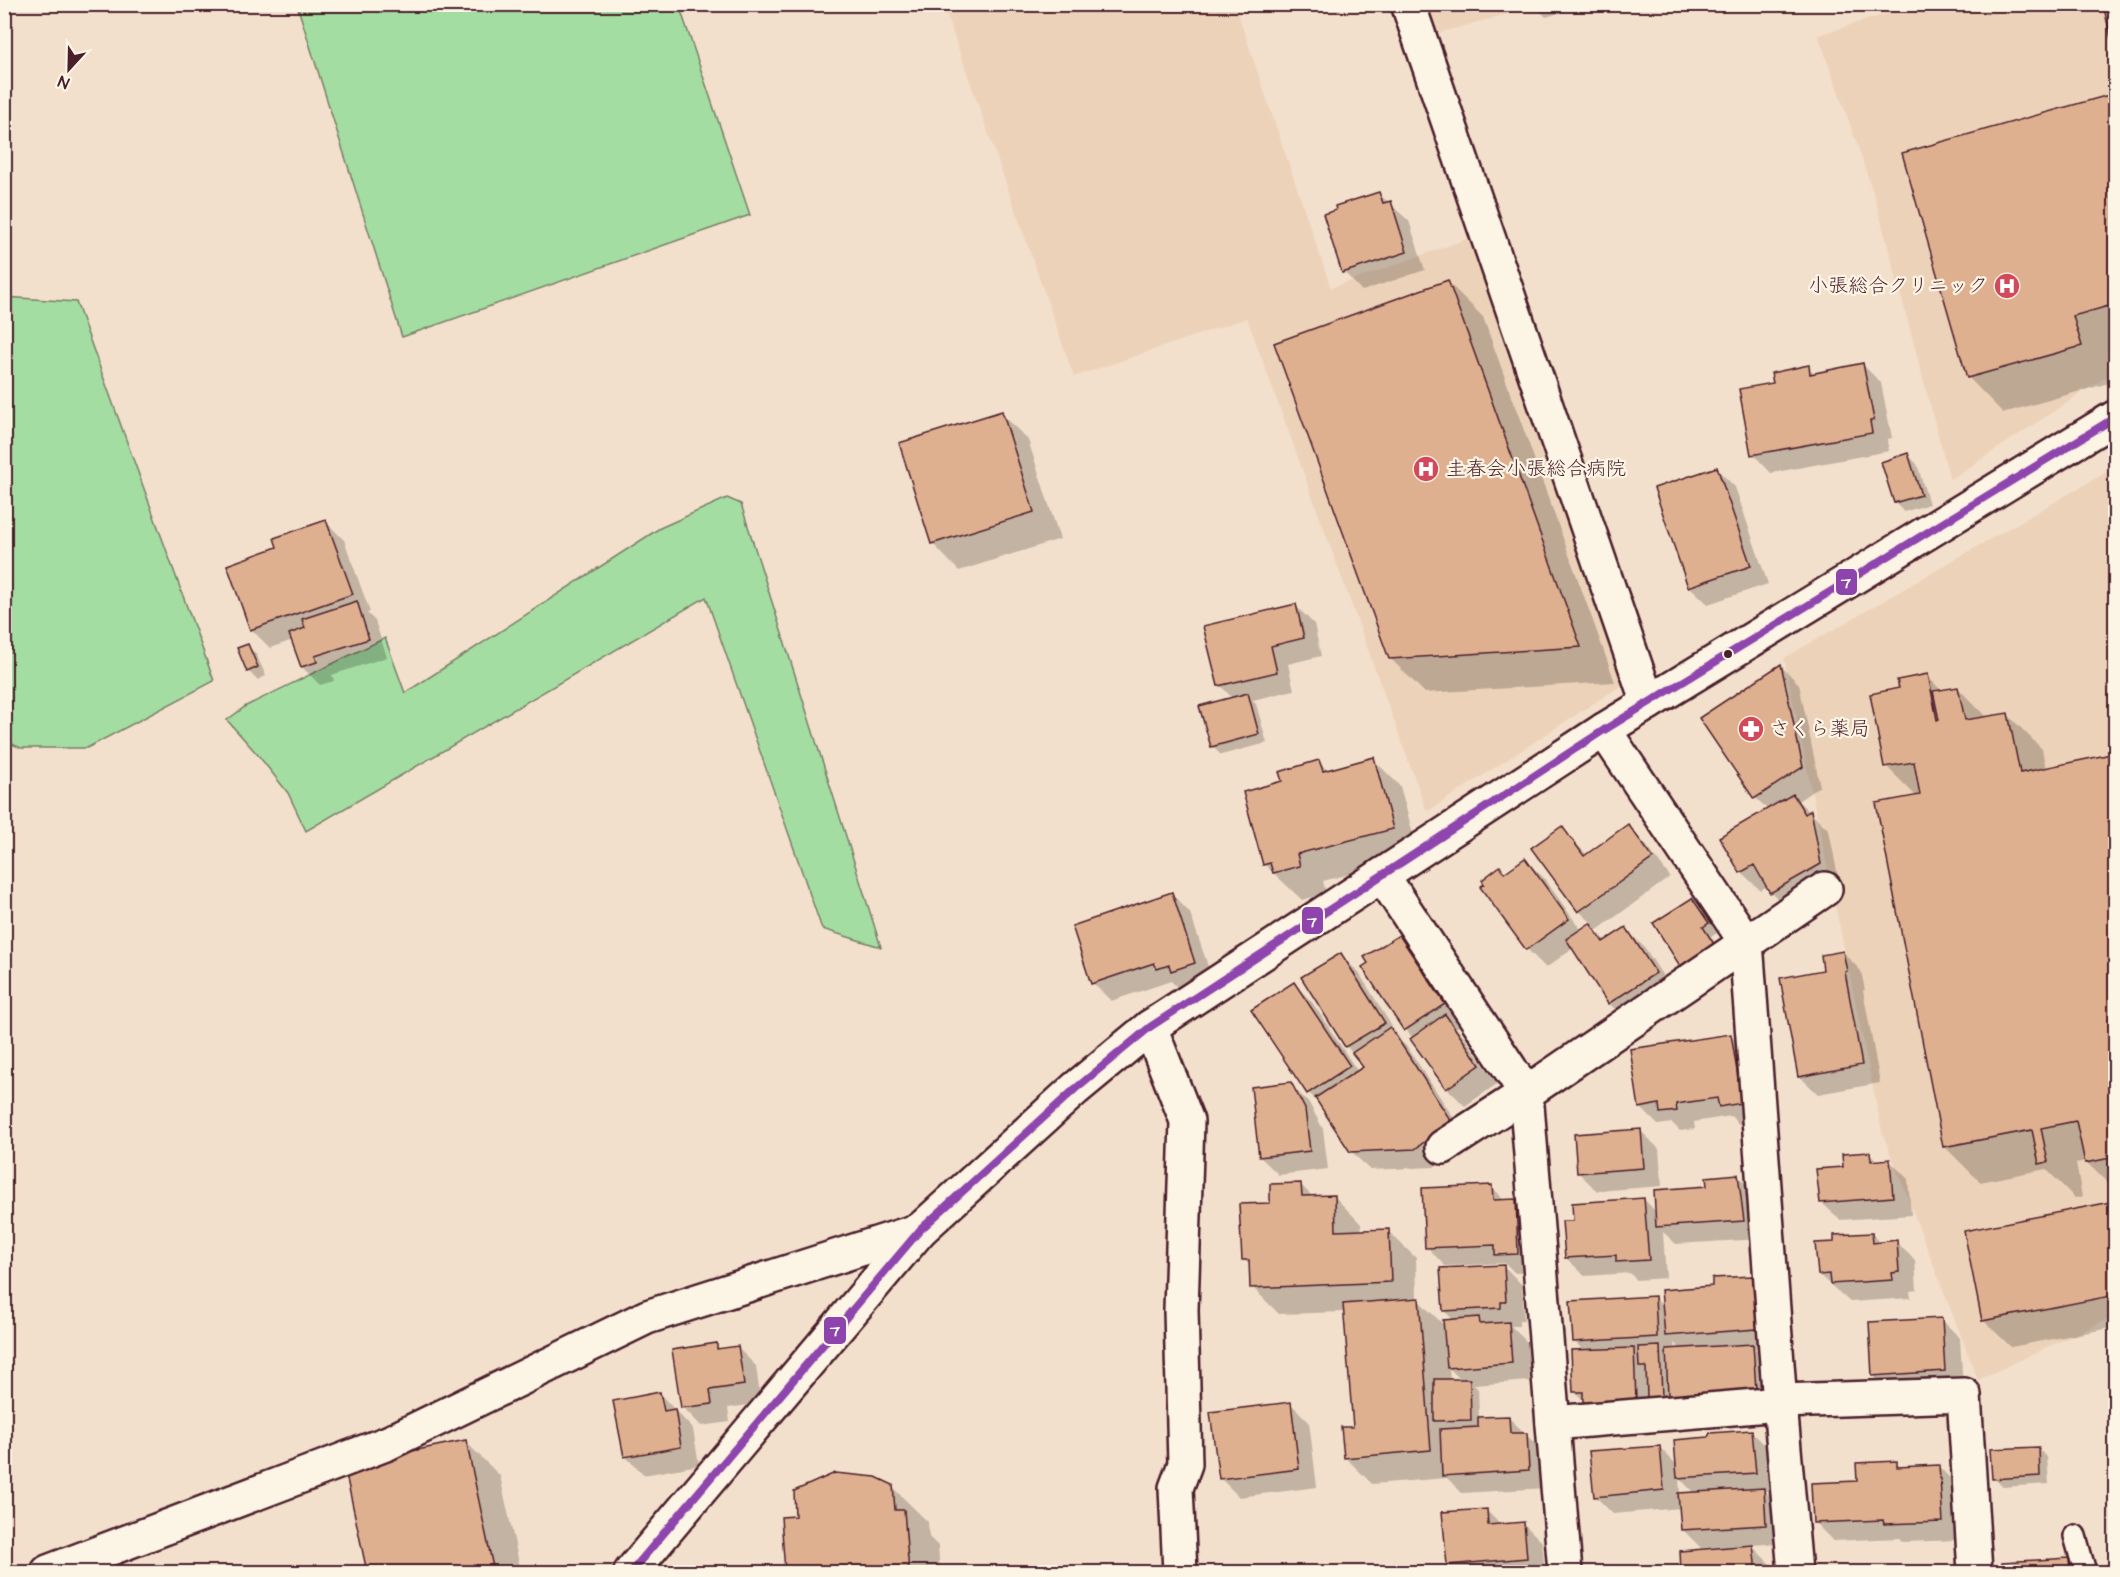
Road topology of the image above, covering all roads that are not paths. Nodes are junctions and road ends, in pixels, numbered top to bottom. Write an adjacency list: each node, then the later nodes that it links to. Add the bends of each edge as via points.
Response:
1 (1408, 4): 3 (street)
2 (2115, 417): 3 (street)
3 (1648, 703): 4 (street)
4 (1604, 730): 5 (street); 7 (street)
5 (1382, 875): 8 (street); 9 (street)
6 (1825, 889): 7 (street)
7 (1746, 942): 9 (street); 12 (street)
8 (1150, 1027): 11 (street, via 1074,1089); 17 (street, via 1187,1121 1181,1310 1185,1464 1176,1488)
9 (1526, 1093): 10 (street); 13 (street)
10 (1443, 1147)
11 (920, 1230): 15 (street, via 647,1317 388,1443); 16 (street)
12 (1780, 1402): 13 (street); 19 (street); 20 (street, via 1964,1395)
13 (1553, 1424): 18 (street)
14 (2075, 1536): 21 (lane)
15 (48, 1572)
16 (631, 1572)
17 (1180, 1572)
18 (1565, 1572)
19 (1795, 1572)
20 (1975, 1572)
21 (2085, 1572)

